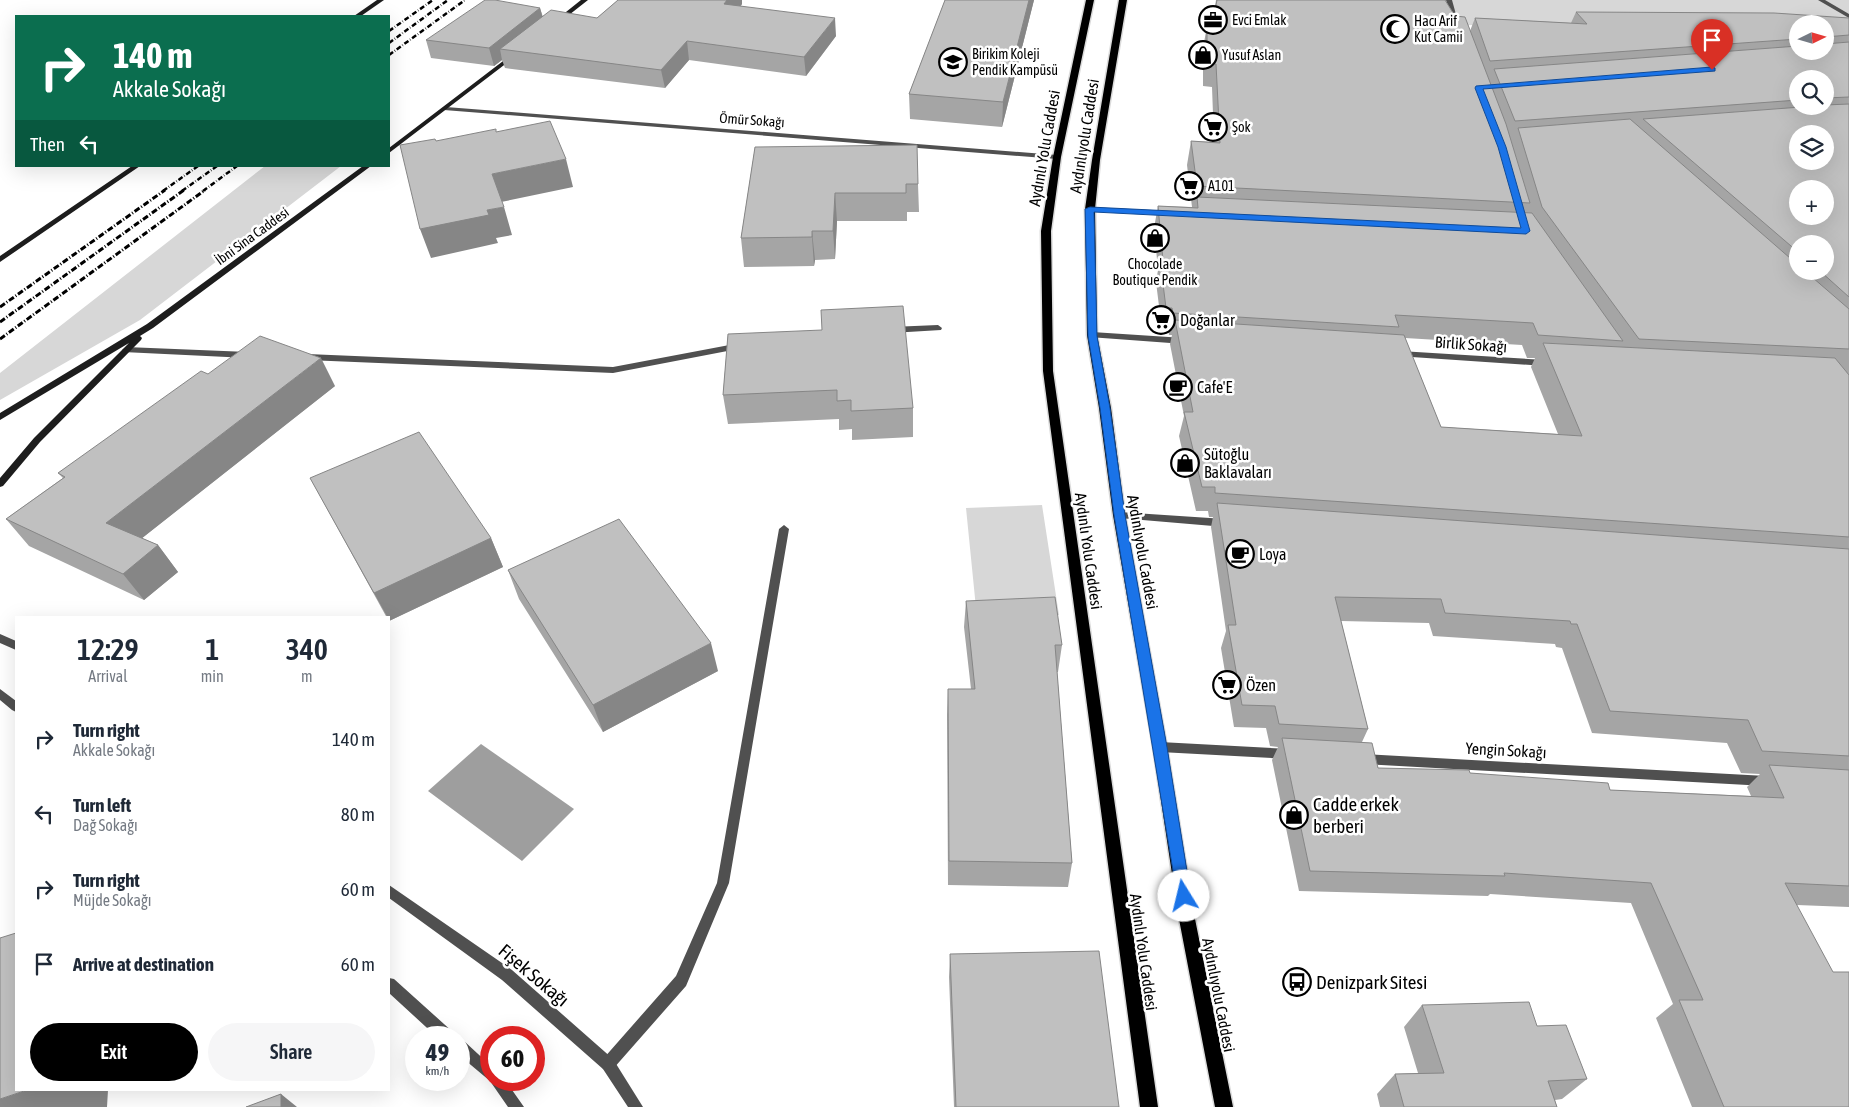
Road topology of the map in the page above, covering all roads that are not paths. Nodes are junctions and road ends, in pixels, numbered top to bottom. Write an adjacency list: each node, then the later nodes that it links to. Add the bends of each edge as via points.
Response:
1 (381, 0): 7 (street)
2 (585, 0): 9 (street)
3 (1090, 0): 14 (main road, Aydınlı Yolu Caddesi)
4 (1123, 0): 17 (main road, Aydınlıyolu Caddesi)
5 (1449, 0): 10 (street)
6 (1821, 0): 8 (street)
7 (358, 15)
8 (1849, 16)
9 (554, 24)
10 (1462, 39)
11 (516, 54): 12 (street)
12 (446, 109): 13 (street); 14 (street, Ömür Sokağı)
13 (390, 150)
14 (1056, 157): 53 (main road, Aydınlı Yolu Caddesi, via 1046,231 1048,371)
15 (136, 167): 19 (street)
16 (367, 167): 20 (street, İbni Sina Caddesi)
17 (1090, 209): 18 (street); 23 (main road, Aydınlıyolu Caddesi)
18 (1179, 214)
19 (0, 260)
20 (150, 326): 26 (street); 31 (street)
21 (938, 328): 22 (street)
22 (881, 330)
23 (1092, 336): 24 (street); 33 (main road, Aydınlıyolu Caddesi)
24 (1192, 342)
25 (748, 345): 29 (street, via 613,370)
26 (126, 350): 28 (street); 32 (street)
27 (1392, 354): 30 (street, Birlik Sokağı)
28 (255, 355)
29 (295, 357)
30 (1551, 364)
31 (0, 416)
32 (0, 484)
33 (1119, 515): 34 (street); 40 (main road, Aydınlıyolu Caddesi)
34 (1238, 524)
35 (784, 529): 48 (street, via 723,883 681,981)
36 (0, 638): 37 (street)
37 (15, 646)
38 (0, 694): 39 (street)
39 (15, 706)
40 (1160, 747): 41 (street); 54 (main road, Aydınlıyolu Caddesi, via 1186,914)
41 (1300, 755)
42 (1350, 758): 43 (street, Yengin Sokağı)
43 (1779, 782)
44 (390, 892): 48 (street, Fişek Sokağı, via 507,975)
45 (390, 985): 46 (street)
46 (436, 1026)
47 (470, 1056): 49 (street)
48 (608, 1064): 52 (street, Fişek Sokağı)
49 (480, 1065)
50 (505, 1091): 51 (street)
51 (517, 1107)
52 (636, 1107)
53 (1149, 1107)
54 (1224, 1107)

